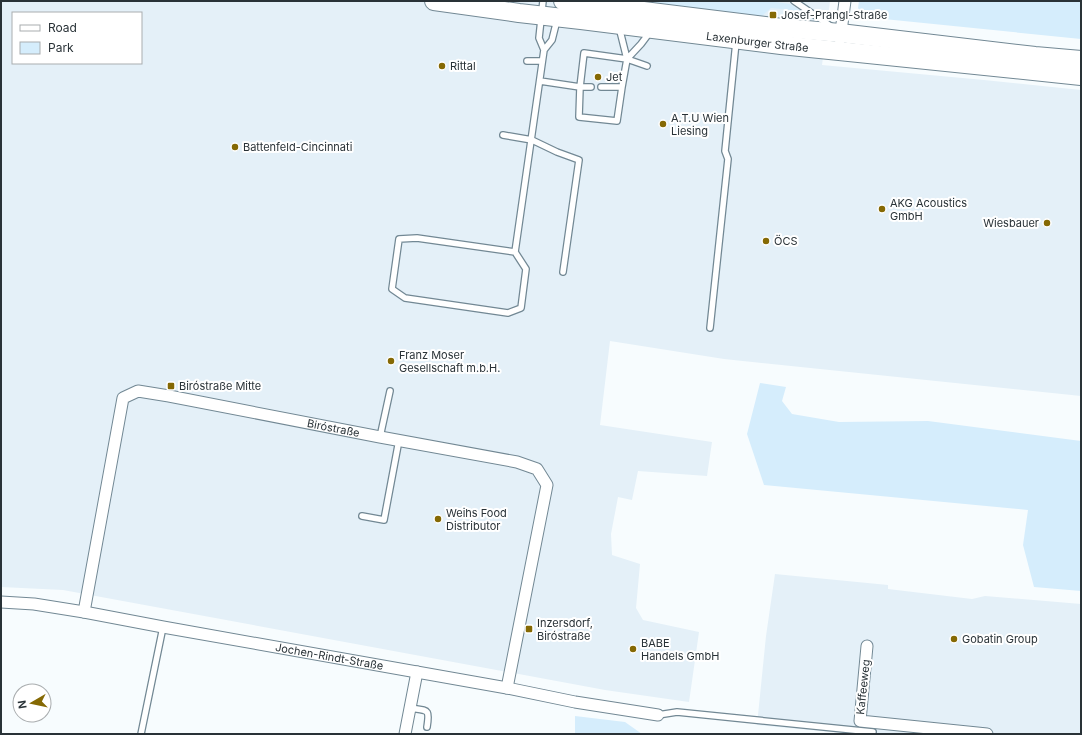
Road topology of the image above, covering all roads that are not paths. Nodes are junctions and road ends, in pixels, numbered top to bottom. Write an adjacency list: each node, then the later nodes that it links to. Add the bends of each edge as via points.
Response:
1 (434, 1): 4 (main road, Laxenburger Straße, via 519,14)
2 (794, 1): 7 (lane)
3 (845, 1): 7 (street)
4 (555, 8): 5 (main road, Laxenburger Straße); 7 (main road, Laxenburger Straße); 9 (lane, via 552,40); 9 (lane, via 539,38)
5 (618, 25): 6 (main road, Laxenburger Straße); 11 (lane)
6 (652, 30): 8 (main road, Laxenburger Straße); 11 (lane)
7 (840, 33): 10 (street); 12 (main road, Laxenburger Straße)
8 (736, 40): 10 (main road, Laxenburger Straße); 26 (lane, via 725,151 728,159)
9 (544, 50): 14 (lane)
10 (838, 51): 16 (main road, Laxenburger Straße)
11 (627, 59): 15 (lane); 18 (lane, via 584,53); 21 (lane)
12 (1081, 60)
13 (527, 61): 14 (lane)
14 (542, 61): 17 (lane)
15 (647, 66)
16 (1081, 76)
17 (540, 81): 18 (lane); 23 (lane)
18 (580, 87): 19 (lane); 21 (lane, via 579,117 617,121)
19 (591, 87)
20 (601, 87): 21 (lane)
21 (622, 87)
22 (503, 135): 23 (lane)
23 (532, 140): 24 (lane); 25 (lane, via 579,160)
24 (515, 252): 24 (lane, via 417,238 399,239 392,290 405,298 508,313 521,308 526,269)
25 (563, 272)
26 (710, 328)
27 (390, 391): 28 (lane)
28 (380, 437): 29 (street, Biróstraße); 32 (street, Biróstraße, via 138,391 123,398)
29 (399, 440): 30 (lane, via 384,520); 36 (street, Biróstraße, via 517,462 537,469 547,485)
30 (362, 516)
31 (1, 602): 32 (street, Jochen-Rindt-Straße)
32 (84, 612): 33 (street, Jochen-Rindt-Straße)
33 (163, 627): 35 (street, Jochen-Rindt-Straße); 42 (lane)
34 (867, 646): 39 (street, Kaffeeweg)
35 (417, 672): 36 (street, Jochen-Rindt-Straße); 37 (street)
36 (507, 688): 38 (street, Jochen-Rindt-Straße)
37 (410, 708): 40 (lane, via 428,712); 43 (street)
38 (658, 715): 39 (lane, via 677,712)
39 (859, 726): 41 (lane); 44 (street, Kaffeeweg)
40 (427, 727)
41 (873, 732)
42 (141, 734)
43 (405, 734)
44 (983, 734)

